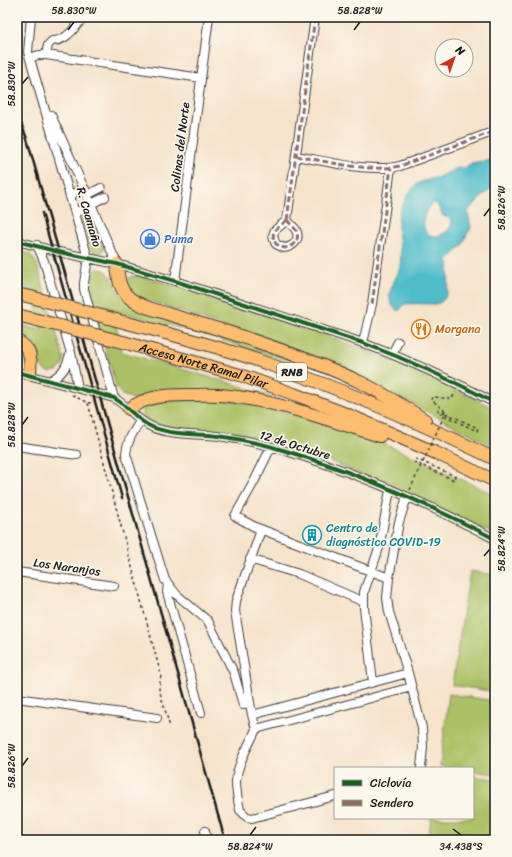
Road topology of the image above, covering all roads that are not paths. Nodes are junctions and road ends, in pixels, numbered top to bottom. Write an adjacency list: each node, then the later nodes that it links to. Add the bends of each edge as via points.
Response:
1 (31, 17): 6 (street, R. Caamaño, via 28,42)
2 (84, 17): 5 (street, via 64,38 52,41 48,45)
3 (209, 17): 7 (street, Colinas del Norte)
4 (315, 17): 10 (street)
5 (46, 55): 6 (street); 7 (street)
6 (30, 58): 8 (street, R. Caamaño)
7 (201, 78): 23 (street, Colinas del Norte)
8 (39, 90): 13 (street, R. Caamaño); 14 (street, R. Caamaño)
9 (495, 131): 11 (street)
10 (296, 156): 11 (street, via 366,167); 18 (street)
11 (391, 168): 28 (street, via 372,304)
12 (101, 188): 13 (street)
13 (86, 192): 14 (street, via 76,192); 16 (street, R. Caamaño)
14 (70, 197): 17 (street, R. Caamaño)
15 (105, 197): 16 (street)
16 (92, 205): 17 (street, via 88,209); 22 (street, R. Caamaño)
17 (75, 212): 21 (street, R. Caamaño)
18 (287, 220)
19 (17, 241): 20 (street)
20 (37, 245): 21 (street); 29 (street)
21 (88, 258): 22 (street); 35 (street, R. Caamaño, via 84,289)
22 (117, 264): 23 (street); 39 (highway, via 120,286 133,301 332,369 395,401)
23 (175, 281): 28 (street)
24 (17, 294): 39 (highway, Acceso Norte Ramal Pilar / RN8, bridge, via 273,365)
25 (17, 315): 42 (highway, Acceso Norte Ramal Pilar / RN8, bridge, via 240,375 346,414)
26 (17, 341): 32 (highway, via 29,351)
27 (398, 342): 30 (street)
28 (363, 343): 30 (street)
29 (71, 353): 33 (street, via 59,376); 34 (street)
30 (392, 354): 36 (street, via 460,384)
31 (17, 372): 32 (street, 12 de Octubre)
32 (30, 374): 33 (street, 12 de Octubre)
33 (50, 381): 34 (street, 12 de Octubre)
34 (74, 390): 35 (street, 12 de Octubre)
35 (114, 398): 37 (street, 12 de Octubre)
36 (495, 403)
37 (129, 409): 38 (street, 12 de Octubre); 42 (highway, via 138,403 158,397 210,394 229,396 314,415)
38 (141, 420): 41 (street, 12 de Octubre, via 151,427 168,432 248,440); 54 (street, via 130,437 126,454)
39 (462, 443): 44 (highway, Acceso Norte Ramal Pilar / RN8)
40 (17, 446): 43 (street)
41 (271, 447): 46 (street, 12 de Octubre); 48 (street, via 235,516)
42 (436, 453): 45 (highway, Acceso Norte Ramal Pilar / RN8)
43 (77, 455)
44 (495, 459)
45 (495, 481)
46 (390, 490): 47 (street, 12 de Octubre); 51 (street, via 379,548)
47 (407, 497): 49 (street, 12 de Octubre); 53 (street, via 399,522)
48 (260, 530): 50 (street); 51 (street)
49 (495, 539)
50 (250, 559): 56 (street, via 299,574); 63 (street, via 235,611)
51 (371, 571): 53 (street); 56 (street, via 364,592)
52 (17, 572): 55 (street, Los Naranjos)
53 (389, 578): 57 (street, via 389,612)
54 (168, 584): 61 (street, via 176,595 208,621 234,673); 62 (street, via 167,592)
55 (114, 586)
56 (364, 602): 58 (street)
57 (408, 673): 58 (street); 59 (street)
58 (373, 682): 63 (street)
59 (412, 687): 65 (street); 66 (street, via 422,728 423,748)
60 (17, 698): 64 (street)
61 (243, 704)
62 (201, 713)
63 (252, 715): 65 (street)
64 (157, 718)
65 (256, 729): 67 (street, via 242,759 236,783 240,810 243,814 252,818)
66 (420, 767)
67 (334, 796)
68 (205, 831): 69 (street)
69 (207, 840)

